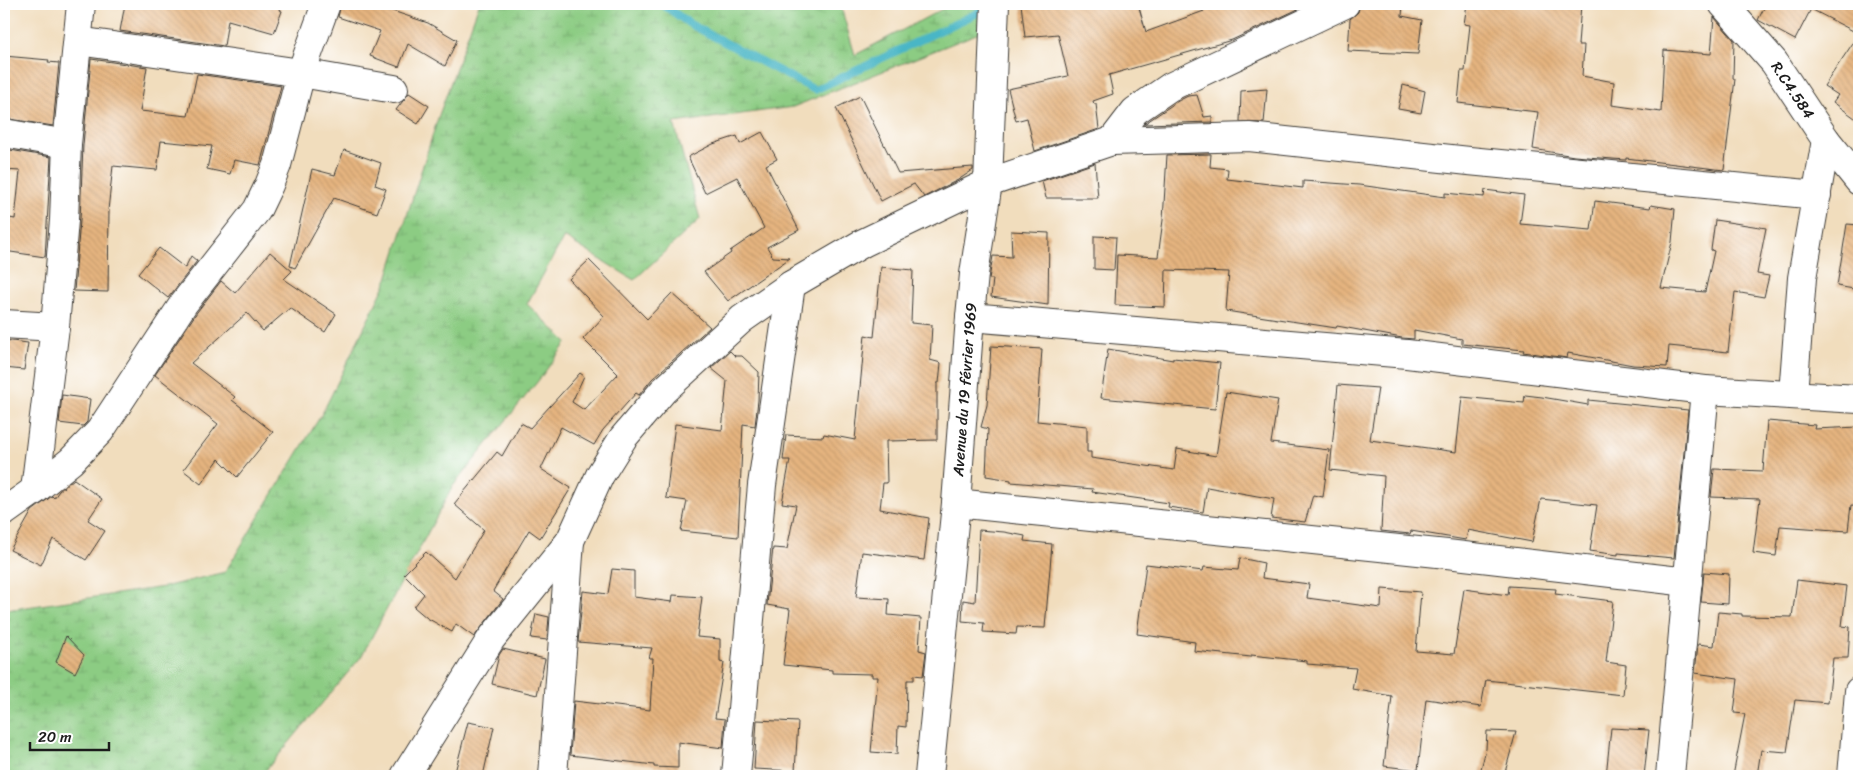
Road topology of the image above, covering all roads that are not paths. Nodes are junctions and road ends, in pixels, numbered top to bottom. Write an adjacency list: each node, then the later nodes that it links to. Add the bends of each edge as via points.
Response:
1 (81, 4): 6 (street)
2 (326, 4): 7 (street)
3 (995, 4): 14 (street, Avenue du 19 février 1969)
4 (1345, 4): 11 (street, via 1170,87 1135,112)
5 (1723, 4): 10 (street, R.C4.584, via 1774,62)
6 (78, 41): 7 (street); 12 (street)
7 (301, 73): 8 (street); 23 (street, via 276,165 257,210 184,304 100,431)
8 (394, 89)
9 (4, 133): 12 (street)
10 (1826, 140): 13 (street, R.C4.584); 15 (street)
11 (1112, 141): 14 (street); 15 (street, via 1249,136)
12 (67, 144): 19 (street)
13 (1859, 181)
14 (988, 183): 16 (street, via 863,243); 17 (street, Avenue du 19 février 1969)
15 (1817, 195): 21 (street, via 1802,278)
16 (791, 285): 26 (street, via 742,319 663,391 624,438 600,475); 31 (street, via 762,485)
17 (970, 317): 20 (street, via 1407,354); 24 (street, Avenue du 19 février 1969)
18 (4, 324): 19 (street)
19 (55, 327): 23 (street)
20 (1705, 390): 21 (street); 27 (street)
21 (1793, 394): 22 (street)
22 (1859, 399)
23 (36, 490): 25 (street)
24 (956, 503): 27 (street); 32 (street, Avenue du 19 février 1969)
25 (4, 512)
26 (570, 541): 29 (street, via 491,639); 30 (street)
27 (1688, 582): 33 (street)
28 (1859, 691): 34 (street)
29 (405, 776)
30 (553, 776)
31 (736, 776)
32 (929, 776)
33 (1670, 776)
34 (1852, 776)

